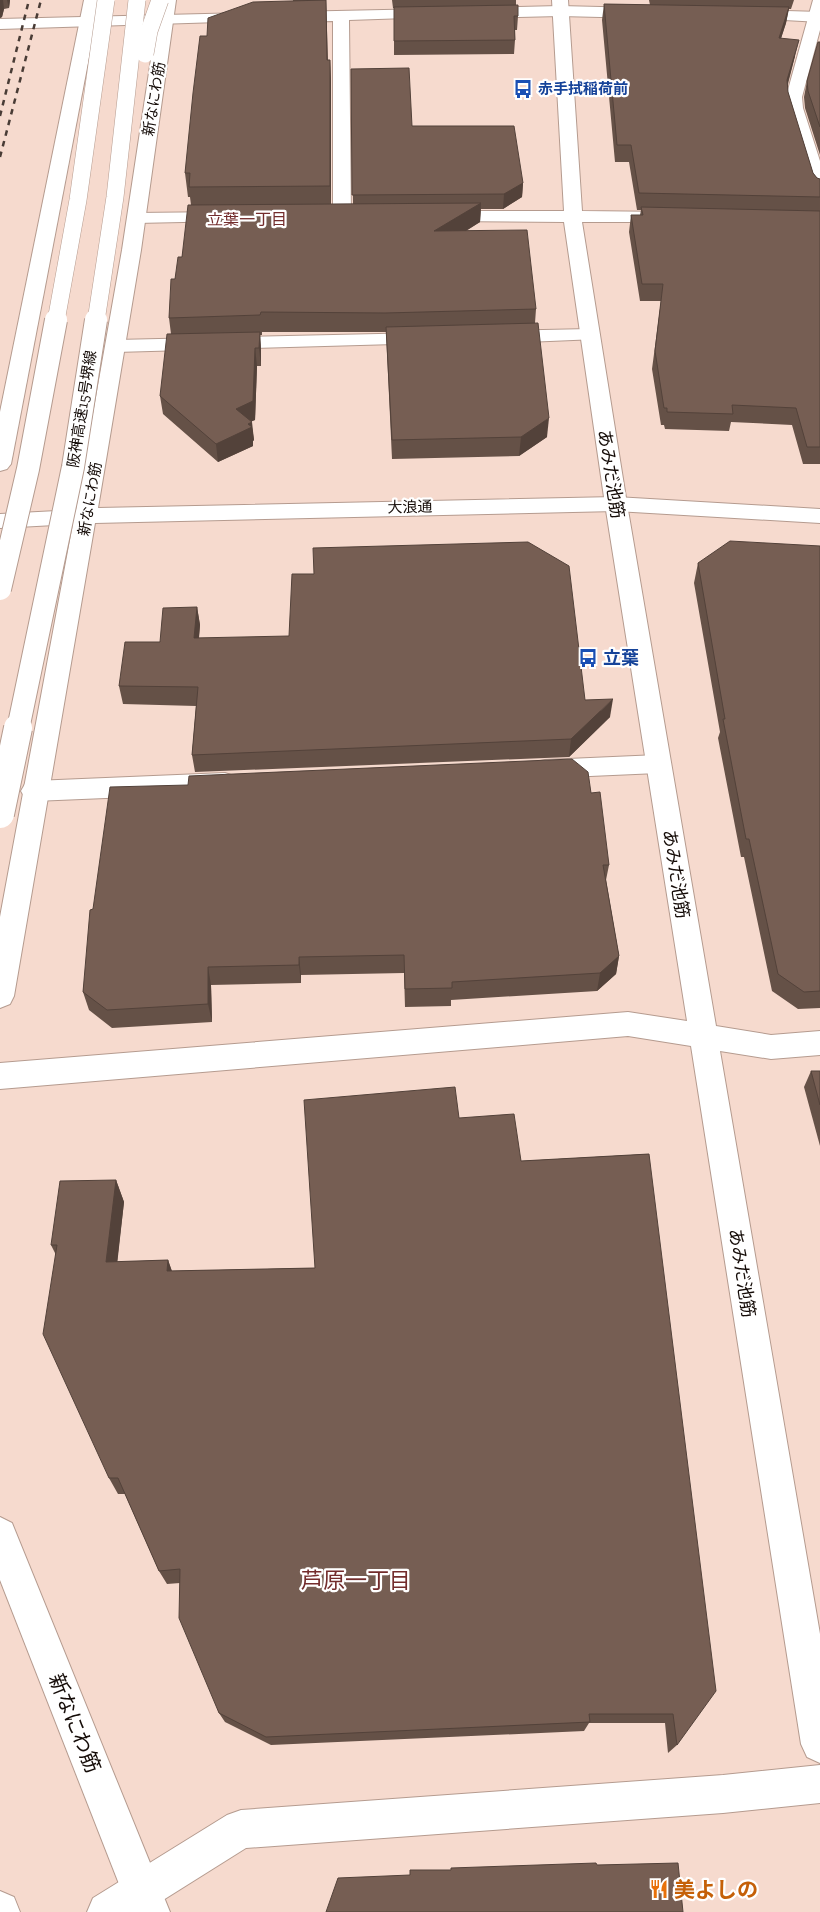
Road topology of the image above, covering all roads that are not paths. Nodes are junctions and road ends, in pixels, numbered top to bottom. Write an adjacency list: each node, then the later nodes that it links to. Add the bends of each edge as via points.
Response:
1 (92, 0): 13 (main road)
2 (106, 0): 34 (main road, bridge, via 78,200 28,469)
3 (137, 0): 16 (main road, 阪神高速15号堺線, bridge)
4 (560, 5): 9 (main road); 10 (main road); 17 (main road, あみだ池筋)
5 (165, 7): 12 (main road, via 270,18); 13 (main road); 16 (main road, bridge, via 149,32 126,158); 23 (main road, 新なにわ筋)
6 (373, 8): 8 (main road); 12 (main road)
7 (819, 11): 11 (main road); 15 (main road, via 794,97)
8 (449, 13)
9 (468, 13)
10 (657, 13)
11 (736, 15)
12 (341, 16): 21 (main road)
13 (87, 22): 14 (main road); 29 (main road)
14 (0, 24)
15 (820, 189)
16 (115, 198): 39 (main road, 阪神高速15号堺線, bridge, via 73,466)
17 (572, 215): 18 (main road); 24 (main road); 25 (main road, あみだ池筋)
18 (430, 216)
19 (243, 217): 23 (main road)
20 (322, 217): 21 (main road)
21 (342, 217): 22 (main road)
22 (361, 217)
23 (136, 218): 28 (main road, 新なにわ筋)
24 (686, 218)
25 (590, 335): 26 (main road); 30 (main road, あみだ池筋)
26 (488, 337)
27 (438, 338): 28 (main road)
28 (116, 346): 31 (main road, 新なにわ筋)
29 (0, 464)
30 (616, 504): 31 (main road, 大浪通); 32 (main road, 大浪通); 35 (main road, あみだ池筋)
31 (86, 516): 33 (main road, 大浪通); 38 (main road, 新なにわ筋)
32 (820, 516)
33 (0, 521)
34 (0, 589)
35 (658, 764): 36 (main road); 41 (main road, あみだ池筋)
36 (526, 770)
37 (247, 782): 38 (main road)
38 (34, 791): 40 (main road, 新なにわ筋)
39 (0, 814)
40 (0, 996)
41 (703, 1036): 42 (main road, via 771,1047); 43 (main road, via 628,1024); 45 (main road, あみだ池筋)
42 (820, 1043)
43 (0, 1076)
44 (0, 1535): 47 (main road, 新なにわ筋)
45 (820, 1744)
46 (820, 1784): 47 (main road, via 241,1829)
47 (145, 1901): 48 (main road)
48 (107, 1912)

